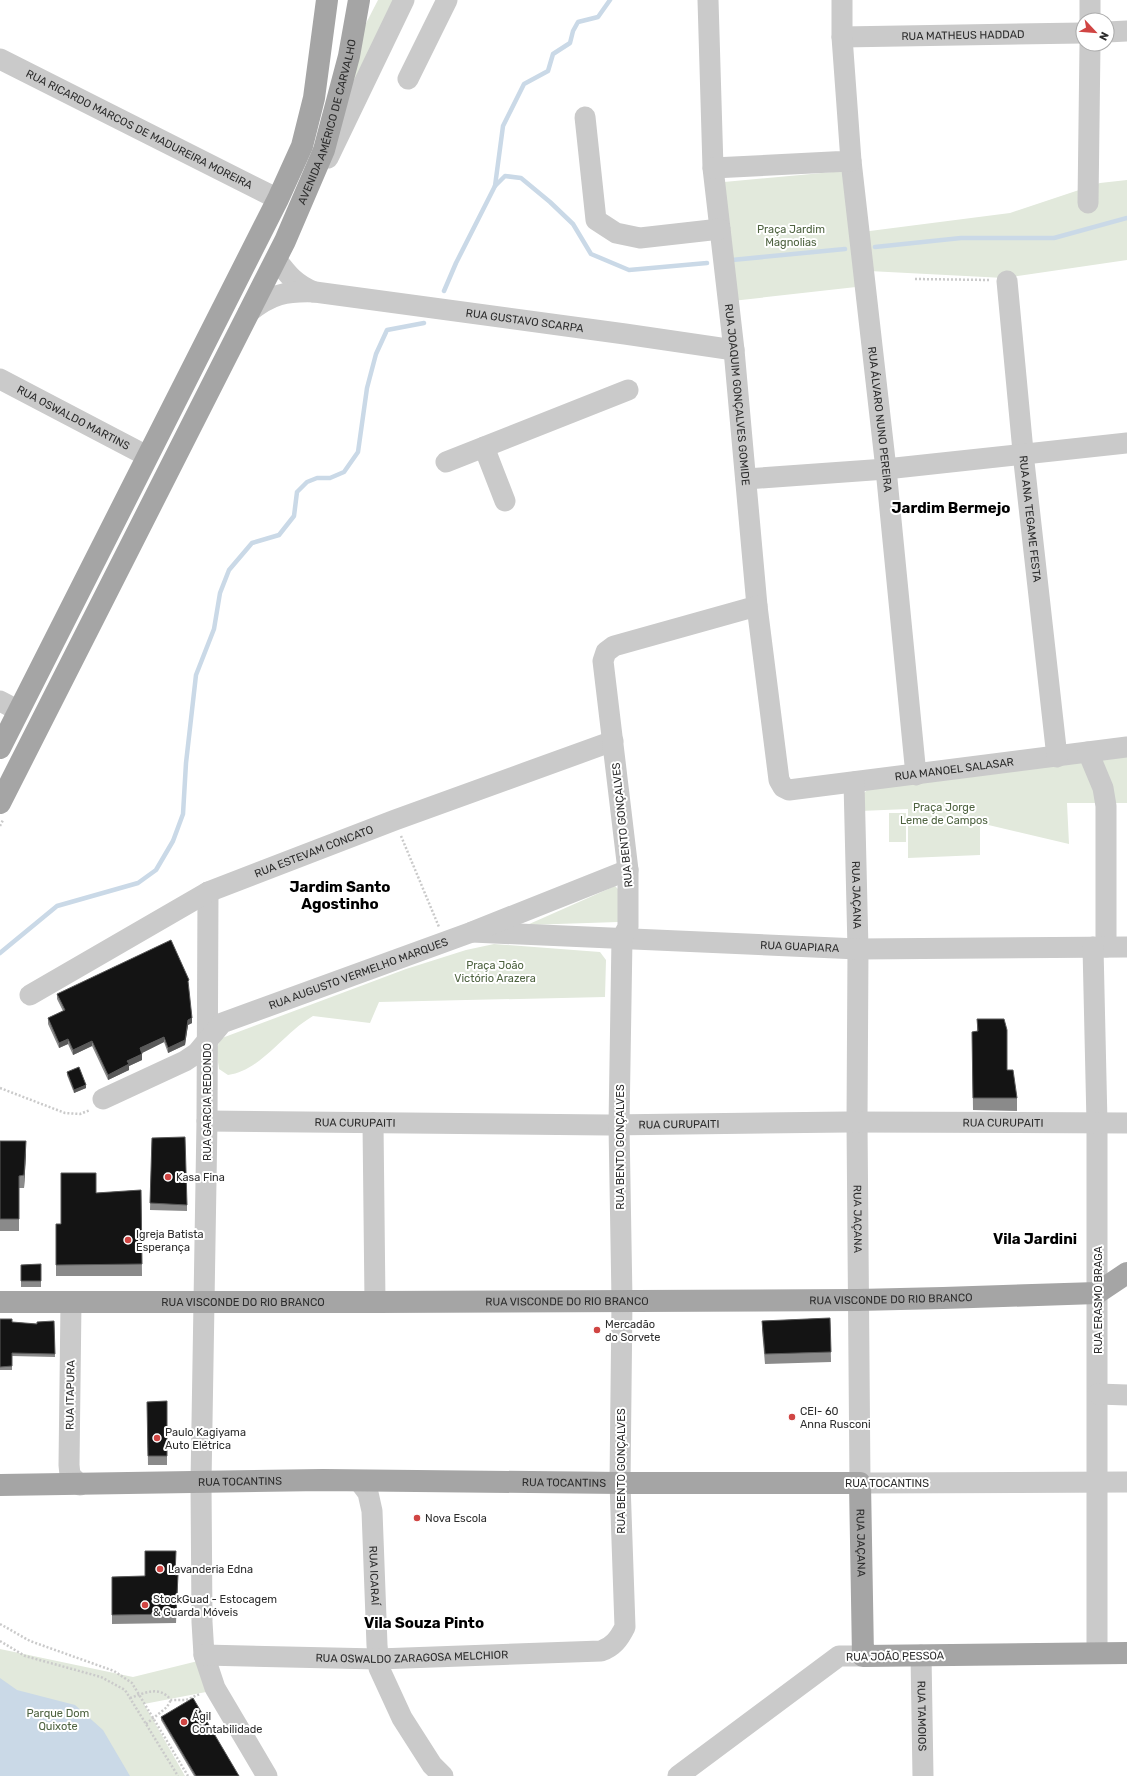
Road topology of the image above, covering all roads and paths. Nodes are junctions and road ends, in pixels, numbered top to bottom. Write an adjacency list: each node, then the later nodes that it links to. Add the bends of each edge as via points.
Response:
1 (358, 0): 22 (main road, AVENIDA AMÉRICO DE CARVALHO, via 349,56 324,150)
2 (404, 0): 22 (street, via 307,201)
3 (447, 0): 15 (street)
4 (708, 0): 18 (street, RUA JOAQUIM GONÇALVES GOMIDE)
5 (842, 0): 12 (street, RUA ÁLVARO NUNO PEREIRA)
6 (1090, 0): 8 (street)
7 (322, 6): 19 (main road, AVENIDA AMÉRICO DE CARVALHO, via 314,98 302,146)
8 (1090, 12)
9 (1127, 31): 10 (street)
10 (1115, 32)
11 (1075, 33): 12 (street, RUA MATHEUS HADDAD)
12 (842, 37): 17 (street, RUA ÁLVARO NUNO PEREIRA)
13 (1090, 52): 20 (street)
14 (0, 59): 19 (street, RUA RICARDO MARCOS DE MADUREIRA MOREIRA)
15 (408, 79)
16 (585, 116): 21 (street, via 596,220 616,233 640,238)
17 (851, 161): 18 (street); 35 (street, RUA ÁLVARO NUNO PEREIRA)
18 (713, 168): 21 (street, RUA JOAQUIM GONÇALVES GOMIDE)
19 (278, 199): 33 (main road, AVENIDA AMÉRICO DE CARVALHO)
20 (1088, 203)
21 (720, 229): 27 (street, RUA JOAQUIM GONÇALVES GOMIDE)
22 (280, 250): 25 (street, RUA GUSTAVO SCARPA, via 292,280); 26 (main road, AVENIDA AMÉRICO DE CARVALHO)
23 (915, 279): 24 (path)
24 (1007, 281): 32 (street, RUA ANA TEGAME FESTA)
25 (315, 292): 26 (street, RUA GUSTAVO SCARPA, via 284,293 269,298); 27 (street, RUA GUSTAVO SCARPA)
26 (248, 313): 48 (main road, AVENIDA AMÉRICO DE CARVALHO)
27 (734, 350): 36 (street, RUA JOAQUIM GONÇALVES GOMIDE)
28 (0, 379): 33 (street, RUA OSWALDO MARTINS)
29 (628, 390): 31 (street)
30 (1127, 443): 32 (street)
31 (484, 447): 34 (street); 37 (street)
32 (1024, 453): 35 (street); 44 (street, RUA ANA TEGAME FESTA)
33 (147, 456): 39 (main road, AVENIDA AMÉRICO DE CARVALHO)
34 (446, 462)
35 (886, 469): 36 (street); 45 (street, RUA ÁLVARO NUNO PEREIRA)
36 (746, 479): 38 (street, RUA JOAQUIM GONÇALVES GOMIDE)
37 (505, 501)
38 (757, 606): 40 (street, RUA BENTO GONÇALVES, via 614,646 606,652 603,661); 47 (street, RUA JOAQUIM GONÇALVES GOMIDE, via 779,780)
39 (9, 706): 42 (main road, AVENIDA AMÉRICO DE CARVALHO)
40 (613, 741): 49 (street, RUA ESTEVAM CONCATO); 50 (street, RUA BENTO GONÇALVES)
41 (1127, 747): 43 (street, RUA MANOEL SALASAR)
42 (0, 748)
43 (1088, 752): 44 (street, RUA MANOEL SALASAR); 55 (street, RUA ERASMO BRAGA, via 1103,788 1106,806)
44 (1057, 757): 45 (street, RUA MANOEL SALASAR)
45 (916, 775): 46 (street, RUA MANOEL SALASAR)
46 (854, 782): 47 (street, RUA MANOEL SALASAR, via 790,790); 57 (street, RUA JAÇANA)
47 (783, 787)
48 (0, 803)
49 (395, 820): 51 (street, RUA ESTEVAM CONCATO); 54 (path)
50 (628, 870): 52 (street, RUA AUGUSTO VERMELHO MARQUES); 53 (street, RUA BENTO GONÇALVES, via 628,927)
51 (208, 892): 58 (street, RUA ESTEVAM CONCATO); 59 (street, RUA GARCIA REDONDO)
52 (472, 932): 53 (street, RUA GUAPIARA); 54 (street, RUA AUGUSTO VERMELHO MARQUES)
53 (622, 938): 57 (street, RUA GUAPIARA); 67 (street, RUA BENTO GONÇALVES)
54 (445, 941): 59 (street, RUA AUGUSTO VERMELHO MARQUES, via 222,1023)
55 (1100, 947): 56 (street, RUA GUAPIARA); 57 (street, RUA GUAPIARA); 65 (street, RUA ERASMO BRAGA)
56 (1127, 947)
57 (858, 949): 63 (street, RUA JAÇANA)
58 (30, 996)
59 (207, 1040): 61 (street, RUA AUGUSTO VERMELHO MARQUES, via 197,1053 185,1061); 62 (street, RUA GARCIA REDONDO)
60 (0, 1088): 61 (path, via 65,1113 85,1113)
61 (103, 1100)
62 (207, 1120): 64 (street, RUA CURUPAITI); 74 (street, RUA GARCIA REDONDO)
63 (857, 1122): 65 (street, RUA CURUPAITI); 67 (street, RUA CURUPAITI); 71 (street, RUA JAÇANA)
64 (373, 1123): 67 (street, RUA CURUPAITI); 75 (street)
65 (1097, 1123): 66 (street, RUA CURUPAITI); 69 (street, RUA ERASMO BRAGA)
66 (1127, 1123)
67 (619, 1125): 70 (street, RUA BENTO GONÇALVES)
68 (1127, 1274): 69 (main road)
69 (1097, 1293): 71 (main road, RUA VISCONDE DO RIO BRANCO); 76 (street, RUA ERASMO BRAGA)
70 (622, 1300): 71 (main road, RUA VISCONDE DO RIO BRANCO); 75 (main road, RUA VISCONDE DO RIO BRANCO); 82 (street, RUA BENTO GONÇALVES)
71 (858, 1300): 83 (street, RUA JAÇANA)
72 (0, 1302): 73 (main road, RUA VISCONDE DO RIO BRANCO)
73 (71, 1302): 74 (main road, RUA VISCONDE DO RIO BRANCO); 85 (street, RUA ITAPURA, via 69,1465 70,1475)
74 (204, 1302): 75 (main road, RUA VISCONDE DO RIO BRANCO); 81 (street, RUA GARCIA REDONDO)
75 (375, 1302)
76 (1098, 1394): 77 (street); 79 (street, RUA ERASMO BRAGA)
77 (1127, 1395)
78 (359, 1481): 81 (main road, RUA TOCANTINS); 82 (main road, RUA TOCANTINS); 94 (street, RUA ICARAÍ, via 368,1493 372,1511)
79 (1098, 1482): 80 (street, RUA TOCANTINS); 83 (street, RUA TOCANTINS); 89 (street, RUA ERASMO BRAGA)
80 (1127, 1482)
81 (201, 1483): 85 (main road, RUA TOCANTINS); 91 (street, RUA GARCIA REDONDO)
82 (620, 1483): 83 (main road, RUA TOCANTINS); 88 (street, RUA BENTO GONÇALVES, via 625,1627)
83 (860, 1483): 93 (main road, RUA JAÇANA)
84 (0, 1485): 85 (main road, RUA TOCANTINS)
85 (80, 1485)
86 (0, 1624): 96 (path, via 30,1641 114,1671 132,1683)
87 (0, 1641): 97 (path, via 25,1656 101,1677 125,1690)
88 (616, 1642): 94 (street, RUA OSWALDO ZARAGOSA MELCHIOR, via 601,1652)
89 (1097, 1653): 90 (main road, RUA JOÃO PESSOA); 92 (main road, RUA JOÃO PESSOA)
90 (1127, 1653)
91 (204, 1655): 94 (street, RUA OSWALDO ZARAGOSA MELCHIOR); 95 (street, RUA GARCIA REDONDO)
92 (921, 1655): 93 (main road, RUA JOÃO PESSOA); 106 (street, RUA TAMOIOS)
93 (863, 1656): 105 (street, RUA JOÃO PESSOA, via 839,1656)
94 (378, 1659): 104 (street, RUA ICARAÍ, via 379,1668 402,1718 432,1765)
95 (215, 1688): 98 (path, via 186,1700); 103 (street, RUA GARCIA REDONDO)
96 (138, 1695): 97 (path); 98 (path, via 161,1692); 99 (path)
97 (130, 1698): 100 (path)
98 (171, 1700): 99 (path, via 167,1707)
99 (153, 1718): 100 (path); 102 (path)
100 (146, 1724): 101 (path)
101 (178, 1776)
102 (188, 1776)
103 (267, 1776)
104 (443, 1776)
105 (678, 1776)
106 (923, 1776)

